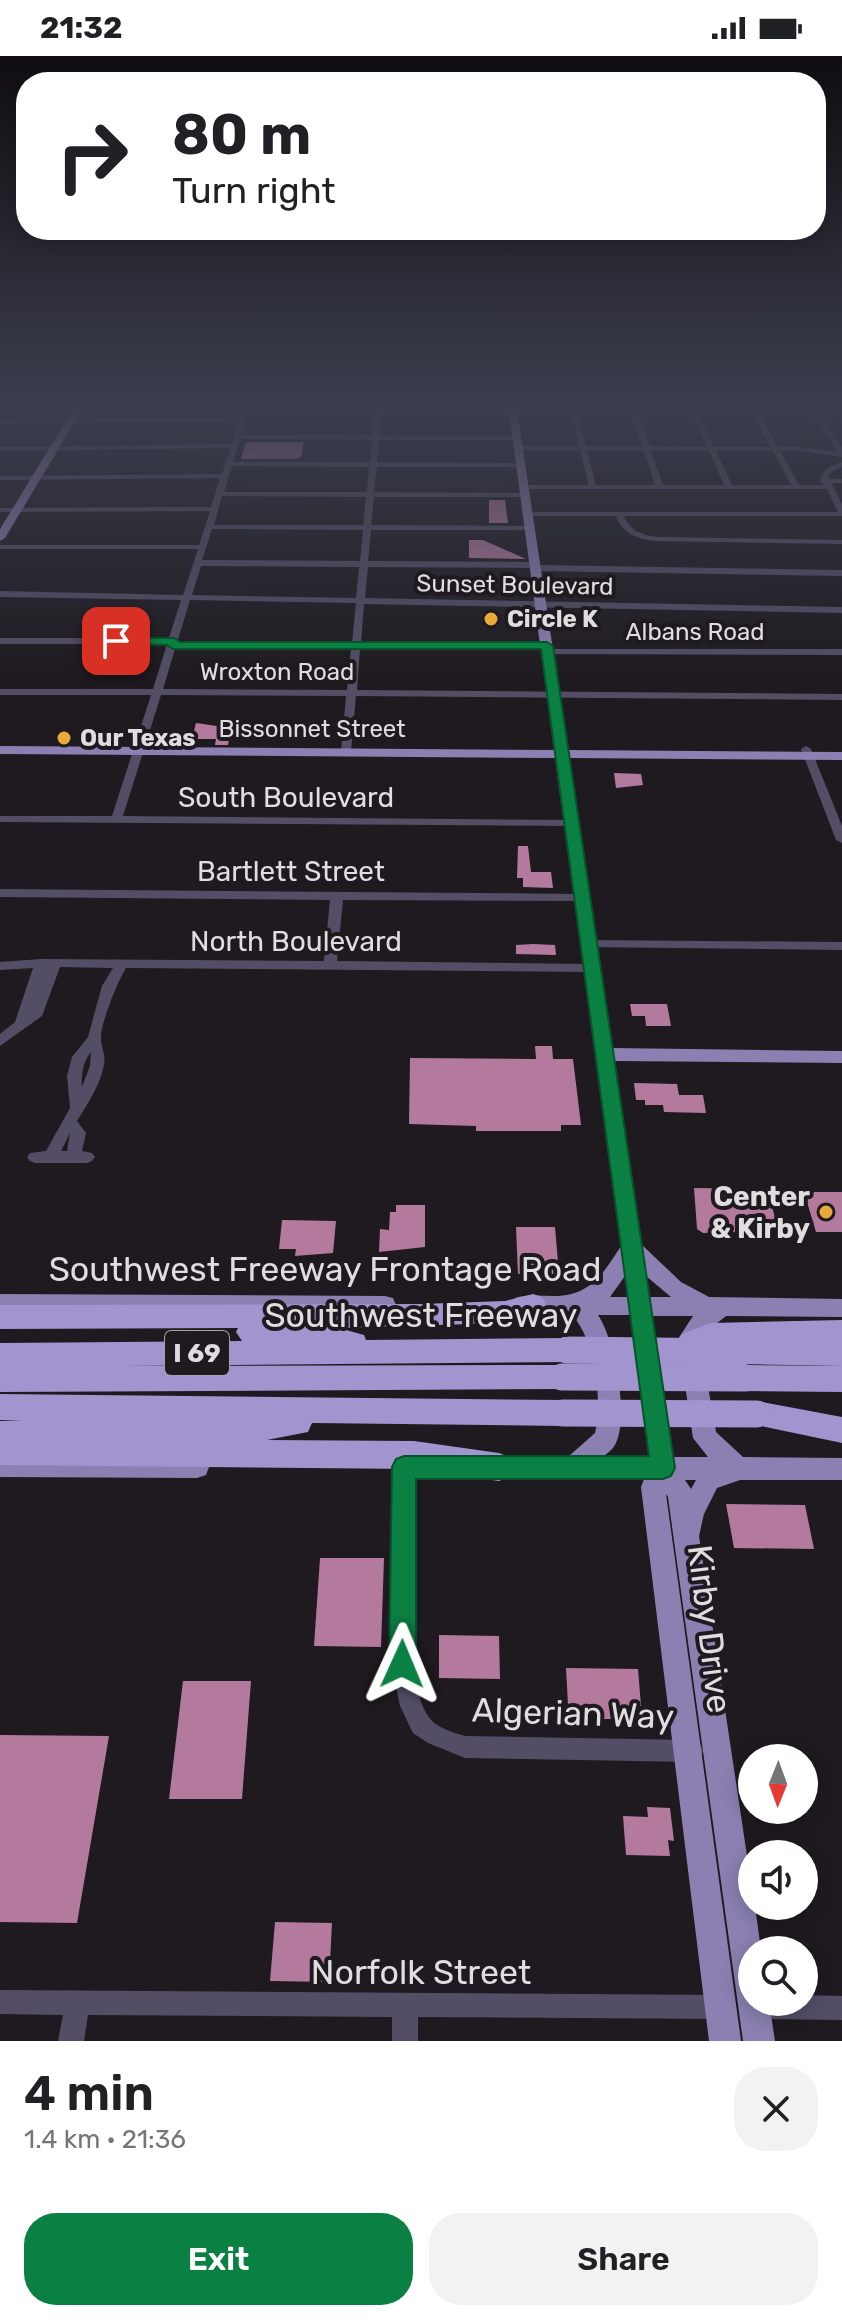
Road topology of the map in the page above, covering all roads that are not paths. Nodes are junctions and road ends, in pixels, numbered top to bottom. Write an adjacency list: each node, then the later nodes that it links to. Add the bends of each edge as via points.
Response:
1 (26, 496): 5 (main road)
2 (219, 496): 6 (street)
3 (370, 496): 12 (street)
4 (525, 496): 9 (main road, Kirby Drive)
5 (18, 509): 6 (street); 7 (street); 14 (main road)
6 (215, 509): 11 (street)
7 (0, 510)
8 (842, 511): 10 (street)
9 (528, 514): 10 (street); 13 (main road, Kirby Drive)
10 (619, 514): 15 (street, via 630,532 657,539)
11 (210, 527): 12 (street); 17 (street)
12 (367, 527): 13 (street); 19 (street)
13 (530, 528): 20 (main road, Kirby Drive)
14 (0, 538)
15 (842, 542)
16 (0, 547): 17 (street)
17 (204, 547): 18 (street)
18 (198, 563): 19 (street); 23 (street)
19 (364, 564): 20 (street); 24 (street)
20 (535, 566): 21 (street); 25 (main road, Kirby Drive)
21 (842, 573)
22 (0, 592): 23 (street, Sunset Boulevard)
23 (188, 596): 24 (street, Sunset Boulevard); 28 (street)
24 (360, 602): 25 (street, Sunset Boulevard); 29 (street)
25 (541, 605): 26 (street, Sunset Boulevard); 30 (main road, Kirby Drive)
26 (842, 610)
27 (0, 641): 28 (street, Albans Road)
28 (173, 643): 29 (street, Albans Road); 33 (street)
29 (356, 645): 30 (street, Albans Road); 34 (street)
30 (547, 649): 31 (street, Albans Road); 35 (main road, Kirby Drive)
31 (842, 652)
32 (0, 692): 33 (street, Wroxton Road)
33 (158, 692): 34 (street, Wroxton Road); 39 (street)
34 (352, 693): 35 (street, Wroxton Road); 40 (street)
35 (554, 695): 36 (street, Wroxton Road); 41 (main road, Kirby Drive)
36 (842, 697)
37 (842, 749): 42 (main road, Bissonnet Street)
38 (0, 750): 39 (main road, Bissonnet Street)
39 (140, 751): 40 (main road, Bissonnet Street); 45 (street)
40 (346, 751): 41 (main road, Bissonnet Street)
41 (561, 752): 42 (main road, Bissonnet Street); 46 (main road, Kirby Drive)
42 (808, 752): 43 (main road, Bissonnet Street); 47 (street)
43 (842, 756)
44 (0, 819): 45 (street, South Boulevard)
45 (116, 821): 46 (street, South Boulevard)
46 (572, 823): 50 (main road, Kirby Drive)
47 (842, 840)
48 (0, 893): 49 (street, Bartlett Street)
49 (337, 895): 50 (street, Bartlett Street); 55 (street)
50 (583, 898): 51 (main road, Kirby Drive)
51 (589, 944): 52 (street); 57 (main road, Kirby Drive)
52 (842, 946)
53 (48, 963): 54 (street, North Boulevard); 56 (street, North Boulevard); 58 (street, via 37,1013)
54 (116, 964): 55 (street, North Boulevard); 61 (street, via 119,975 109,986 94,1039 100,1057)
55 (330, 965): 57 (street, North Boulevard)
56 (0, 966)
57 (592, 968): 59 (main road, Kirby Drive)
58 (0, 1040)
59 (604, 1054): 60 (main road); 62 (main road, Kirby Drive)
60 (842, 1057)
61 (70, 1122): 61 (street, via 79,1133 80,1157 43,1157)
62 (631, 1248): 64 (main road, Kirby Drive); 65 (main road, via 606,1288); 67 (main road, via 673,1288)
63 (0, 1303): 66 (main road, Southwest Freeway Frontage Road)
64 (639, 1303): 65 (main road, Southwest Freeway Frontage Road); 67 (main road, Southwest Freeway Frontage Road); 90 (main road, Kirby Drive)
65 (575, 1304): 66 (main road, Southwest Freeway Frontage Road); 89 (main road, via 592,1318 600,1335 609,1425 606,1439)
66 (533, 1305): 69 (highway, via 505,1312 421,1316)
67 (717, 1305): 68 (main road, Southwest Freeway Frontage Road); 91 (main road, via 689,1339 705,1438)
68 (842, 1308)
69 (0, 1317)
70 (0, 1326): 72 (highway, via 314,1334)
71 (842, 1332): 75 (highway)
72 (395, 1351): 74 (highway, Southwest Freeway / I 69); 76 (highway, Southwest Freeway / I 69)
73 (842, 1354): 75 (highway, Southwest Freeway / I 69)
74 (0, 1355)
75 (741, 1355): 76 (highway, bridge); 76 (highway, Southwest Freeway / I 69, bridge, via 665,1351); 78 (highway)
76 (560, 1363): 77 (highway)
77 (0, 1379)
78 (842, 1379)
79 (0, 1407): 80 (highway, I 69)
80 (391, 1412): 81 (highway, I 69, bridge); 84 (highway, via 236,1430)
81 (757, 1414): 82 (highway, I 69); 83 (highway)
82 (842, 1414)
83 (842, 1430)
84 (0, 1434)
85 (0, 1451): 88 (highway, via 414,1455)
86 (0, 1466): 87 (main road)
87 (404, 1467): 88 (main road); 94 (street, Algerian Way, via 402,1664 408,1699 421,1725 465,1747)
88 (499, 1467): 89 (main road)
89 (574, 1467): 90 (main road)
90 (663, 1468): 91 (main road); 93 (main road, Kirby Drive, via 680,1493); 94 (main road, Kirby Drive, via 653,1487)
91 (739, 1469): 92 (main road); 93 (main road, via 709,1480 700,1491)
92 (842, 1469)
93 (687, 1549): 94 (main road, Kirby Drive)
94 (702, 1751): 95 (main road, Kirby Drive); 101 (main road, Kirby Drive)
95 (740, 1936)
96 (0, 2002): 97 (street, Norfolk Street)
97 (77, 2003): 100 (street, Norfolk Street); 104 (street)
98 (738, 2004): 101 (street, Norfolk Street)
99 (818, 2006): 102 (street, Norfolk Street)
100 (405, 2007): 101 (street, Norfolk Street); 105 (street)
101 (720, 2007): 106 (main road, Kirby Drive)
102 (842, 2008)
103 (755, 2016): 107 (main road, Kirby Drive)
104 (71, 2041)
105 (405, 2041)
106 (725, 2041)
107 (759, 2041)

